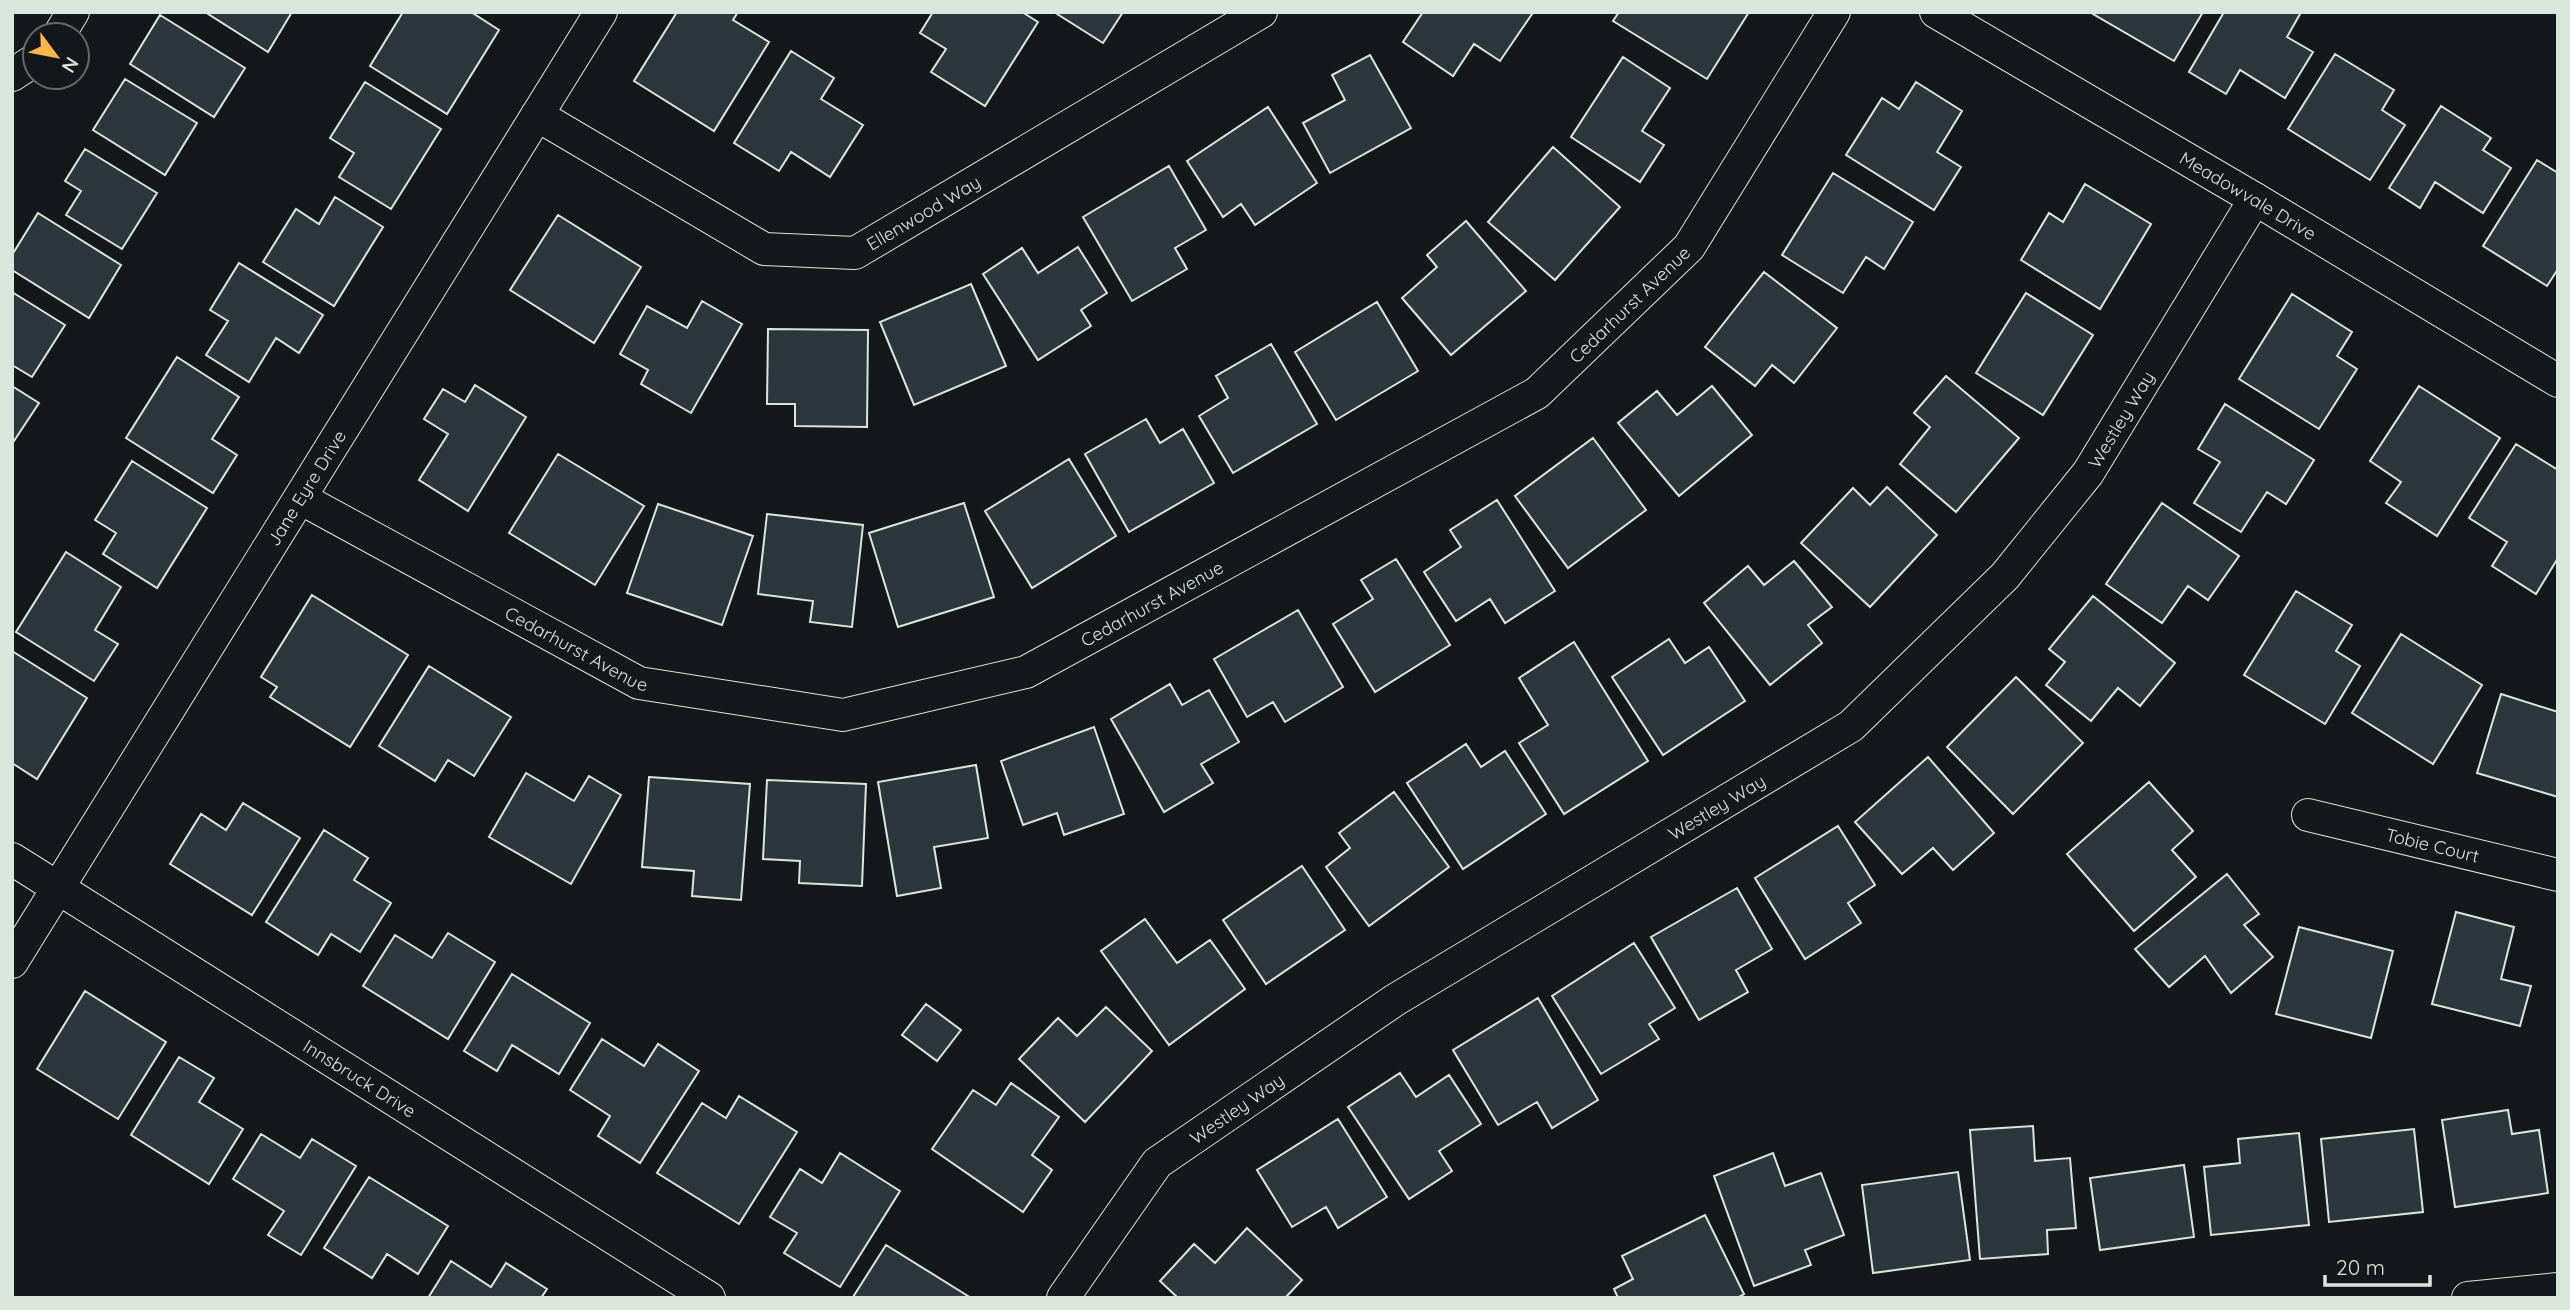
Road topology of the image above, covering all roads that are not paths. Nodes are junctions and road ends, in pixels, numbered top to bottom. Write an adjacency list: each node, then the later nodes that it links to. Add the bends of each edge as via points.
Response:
1 (601, 12): 5 (street, Jane Eyre Drive)
2 (1261, 12): 5 (street, Ellenwood Way, via 855,253 764,249)
3 (1834, 12): 8 (street, Cedarhurst Avenue, via 1689,247 1537,393 1026,673 844,715 639,683)
4 (1936, 12): 6 (street, Meadowvale Drive)
5 (537, 115): 8 (street, Jane Eyre Drive)
6 (2255, 198): 7 (street, Meadowvale Drive); 16 (street, Westley Way, via 2088,473 2004,576 1851,726 1395,1000 1157,1163)
7 (2558, 381)
8 (299, 498): 12 (street, Jane Eyre Drive)
9 (2308, 814): 11 (street, Tobie Court)
10 (12, 859): 12 (street, Innsbruck Drive)
11 (2558, 875)
12 (58, 888): 13 (street, Jane Eyre Drive); 15 (street, Innsbruck Drive)
13 (12, 962)
14 (2558, 1289): 17 (street)
15 (709, 1298)
16 (1063, 1298)
17 (2468, 1298)

